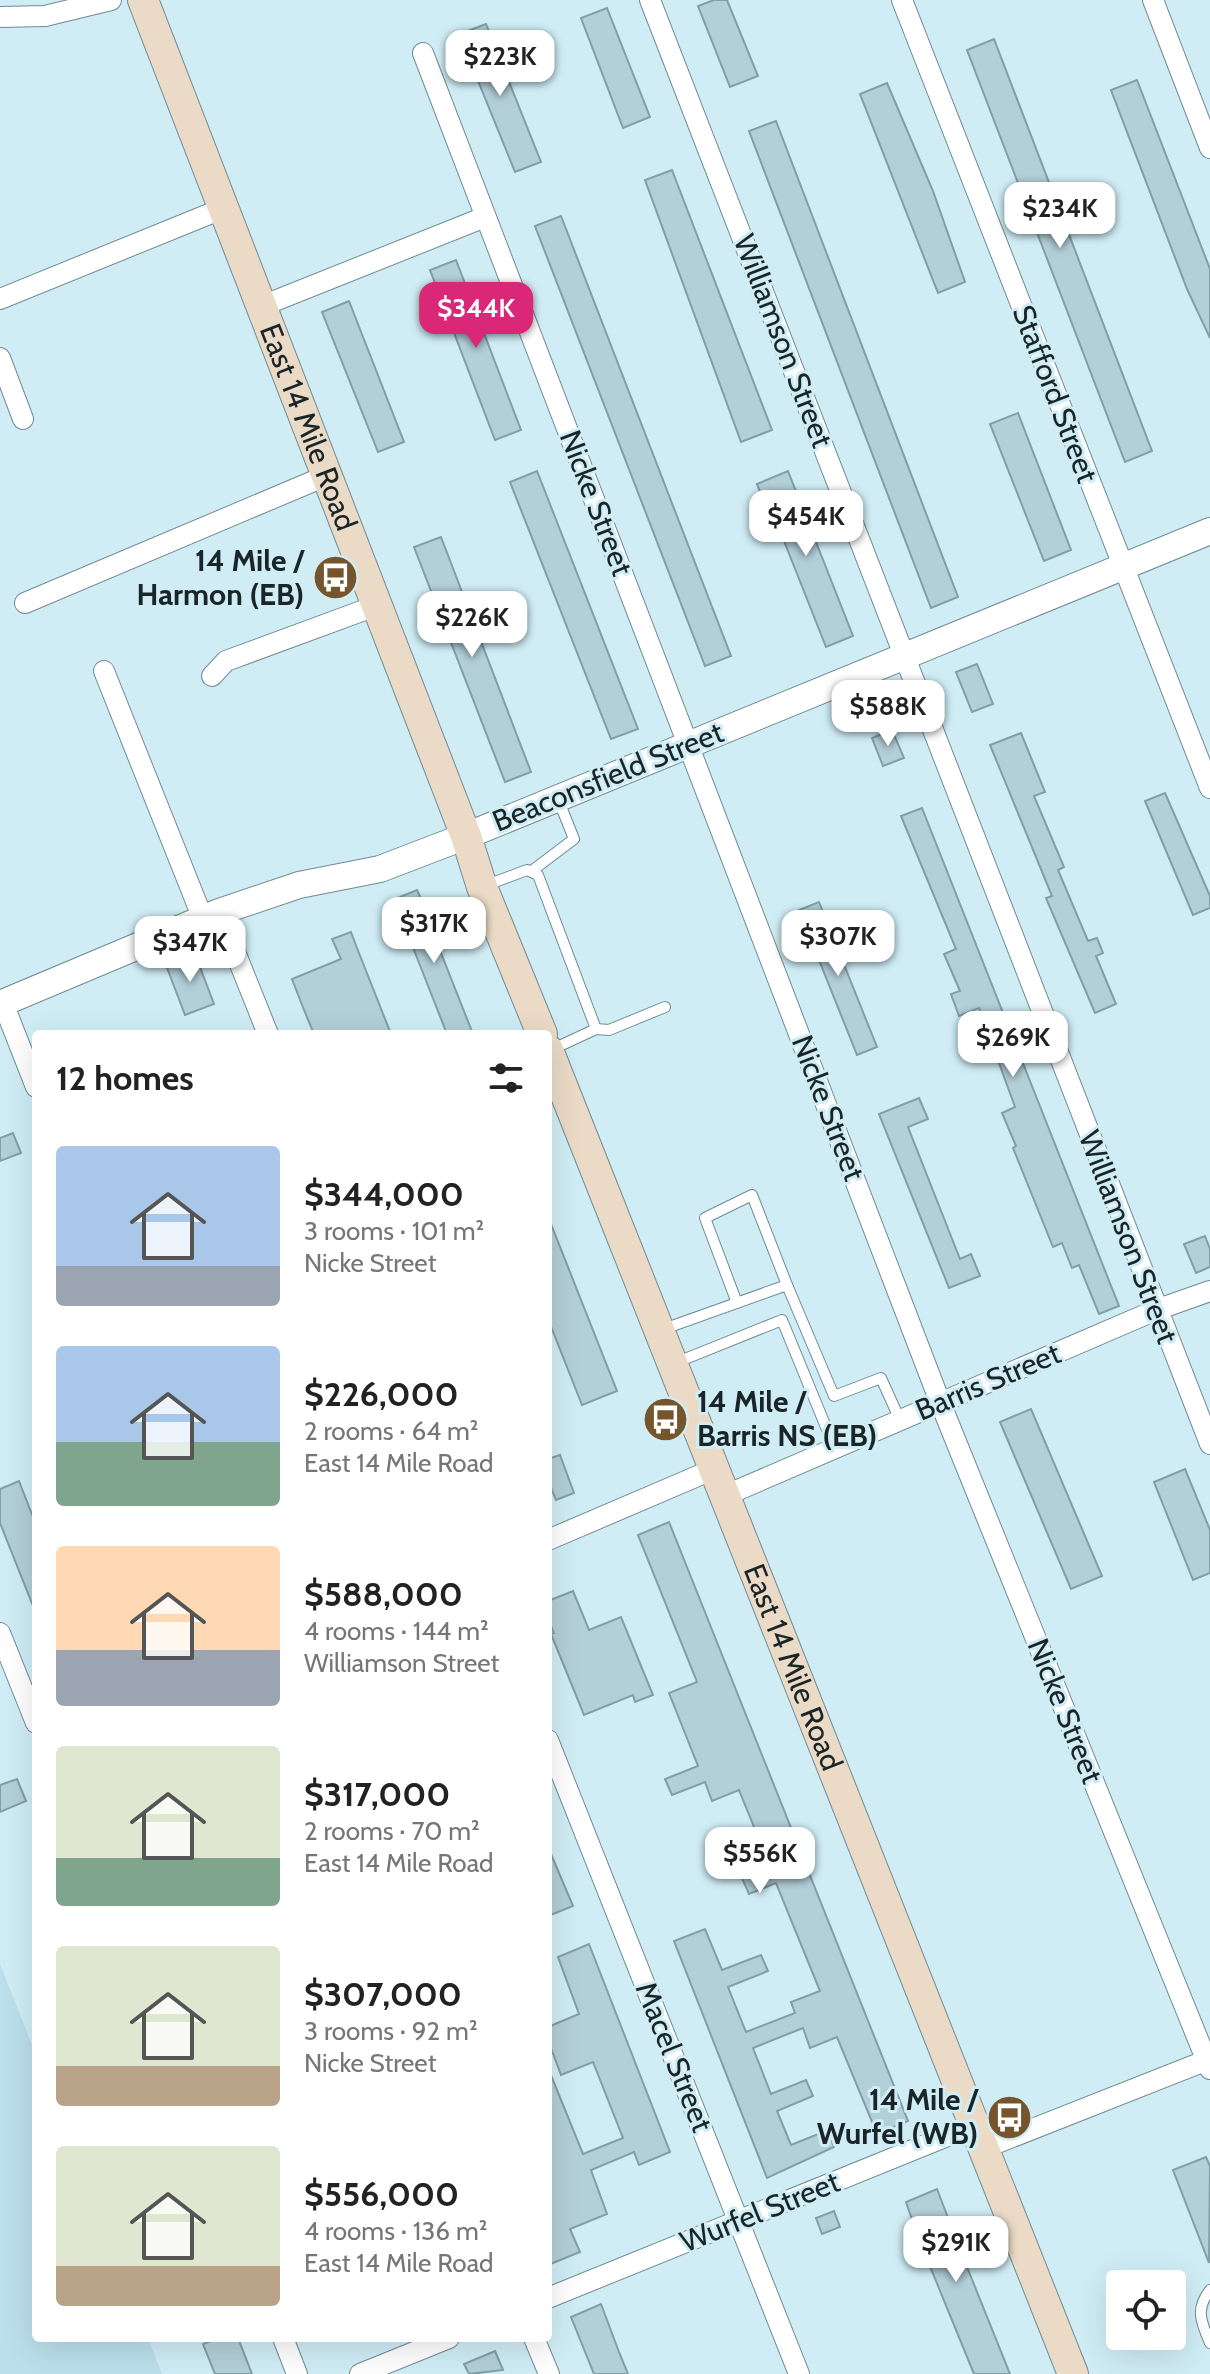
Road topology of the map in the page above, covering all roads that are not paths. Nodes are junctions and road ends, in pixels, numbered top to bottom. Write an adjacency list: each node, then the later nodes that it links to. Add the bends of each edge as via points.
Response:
1 (111, 0): 6 (street, via 45,16)
2 (143, 0): 9 (main road, East 14 Mile Road)
3 (650, 0): 20 (street, Williamson Street)
4 (902, 0): 17 (street, Stafford Street)
5 (1153, 0): 8 (street)
6 (0, 17)
7 (423, 53): 10 (street, Nicke Street)
8 (1210, 148)
9 (224, 208): 11 (street); 12 (main road, East 14 Mile Road)
10 (485, 217): 12 (street); 23 (street, Nicke Street)
11 (0, 299)
12 (262, 306): 15 (main road, East 14 Mile Road)
13 (0, 358): 14 (street)
14 (23, 419)
15 (328, 475): 18 (street); 19 (main road, East 14 Mile Road)
16 (1210, 531): 17 (street, Beaconsfield Street)
17 (1123, 567): 20 (street, Beaconsfield Street); 24 (street, Stafford Street)
18 (25, 603)
19 (378, 605): 22 (street, via 226,661); 26 (main road, East 14 Mile Road)
20 (905, 655): 23 (street, Beaconsfield Street); 41 (street, Williamson Street)
21 (104, 671): 29 (street)
22 (212, 676)
23 (689, 744): 25 (street, Beaconsfield Street); 44 (street, Nicke Street)
24 (1210, 788)
25 (558, 798): 26 (street, Beaconsfield Street); 27 (lane, via 574,839)
26 (466, 836): 28 (main road, East 14 Mile Road); 29 (street, Beaconsfield Street, via 380,869 299,885)
27 (533, 870): 28 (lane); 32 (lane)
28 (482, 887): 34 (main road, East 14 Mile Road)
29 (211, 915): 30 (street, Beaconsfield Street); 33 (street)
30 (1, 1003): 37 (street)
31 (665, 1007): 32 (lane, via 609,1030)
32 (596, 1029): 35 (lane)
33 (266, 1030)
34 (540, 1030)
35 (552, 1048)
36 (552, 1060): 42 (main road, East 14 Mile Road)
37 (32, 1077)
38 (787, 1285): 40 (lane); 40 (lane, via 752,1195 705,1218); 45 (lane, via 834,1396 881,1378)
39 (1210, 1291): 41 (street, Barris Street)
40 (737, 1303): 42 (lane)
41 (1156, 1310): 44 (street, Barris Street); 46 (street, Williamson Street)
42 (659, 1330): 43 (main road, East 14 Mile Road)
43 (673, 1365): 47 (lane, via 782,1320); 48 (main road, East 14 Mile Road)
44 (940, 1402): 45 (street, Barris Street); 53 (street, Nicke Street)
45 (900, 1420): 47 (street, Barris Street)
46 (1210, 1444)
47 (835, 1449): 48 (street, Barris Street)
48 (719, 1483): 49 (street, Barris Street); 54 (main road, East 14 Mile Road)
49 (552, 1539)
50 (0, 1633): 51 (street)
51 (32, 1713)
52 (552, 1750): 55 (street, Macel Street)
53 (1209, 2063): 54 (street, Wurfel Street)
54 (977, 2138): 55 (street, Wurfel Street); 66 (main road, East 14 Mile Road)
55 (739, 2220): 57 (street, Wurfel Street); 65 (street, Macel Street)
56 (1210, 2290): 61 (lane, via 1199,2317)
57 (552, 2296)
58 (285, 2342): 62 (street)
59 (439, 2342): 63 (street)
60 (536, 2342): 64 (street)
61 (1210, 2343)
62 (297, 2374)
63 (360, 2374)
64 (549, 2374)
65 (799, 2374)
66 (1073, 2374)

